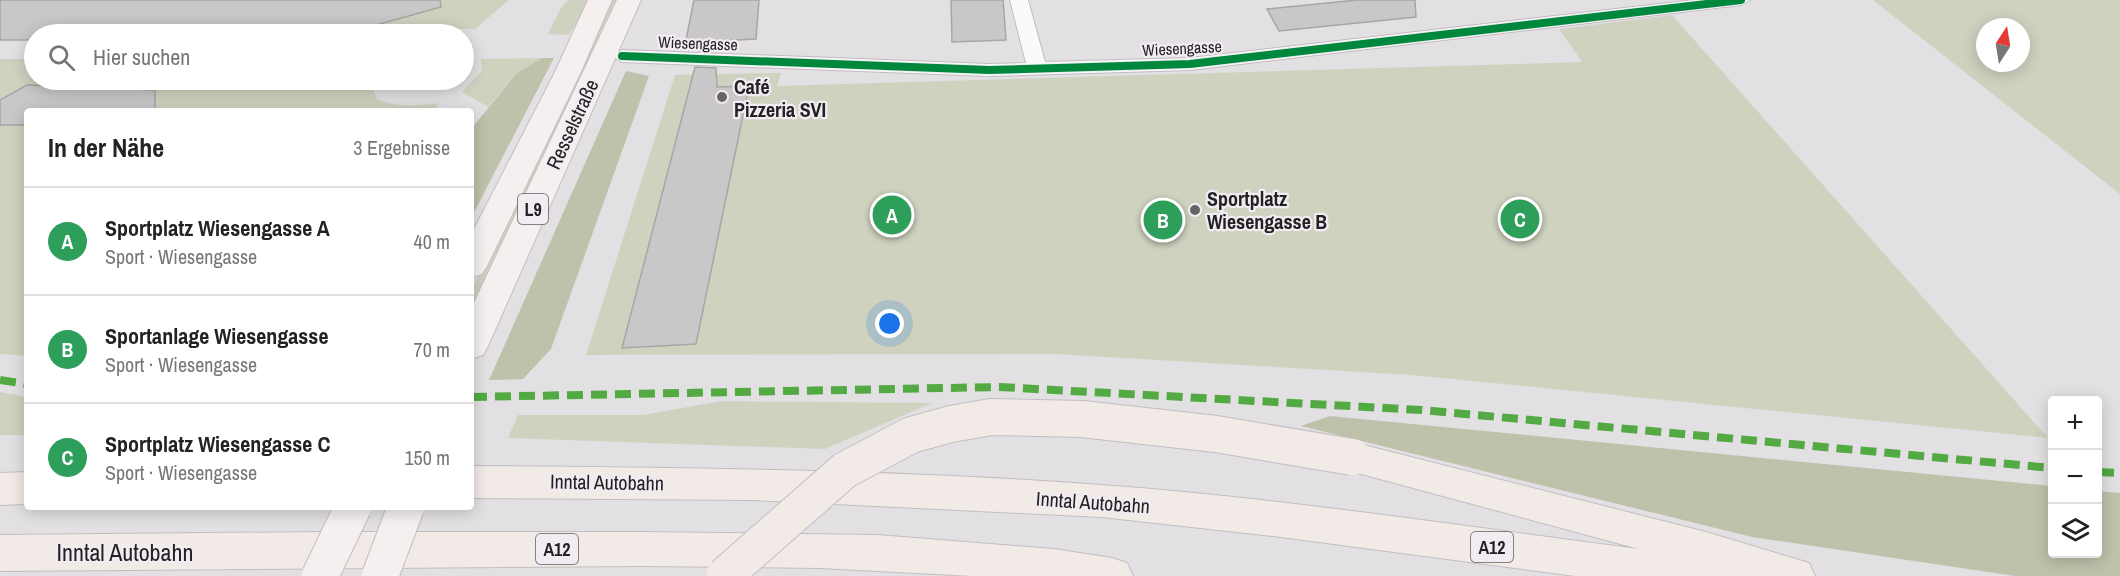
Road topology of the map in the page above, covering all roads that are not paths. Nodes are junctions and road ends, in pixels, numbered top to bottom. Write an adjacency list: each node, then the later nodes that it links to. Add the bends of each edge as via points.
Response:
1 (1019, 0): 6 (street)
2 (1741, 0): 6 (street, Wiesengasse, via 1223,62)
3 (596, 10): 7 (main road, Resselstraße / L9)
4 (625, 10): 7 (main road, Resselstraße / L9)
5 (622, 56): 6 (street, Wiesengasse)
6 (1037, 70)
7 (581, 73): 8 (main road, Resselstraße / L9); 9 (main road, Resselstraße / L9)
8 (474, 261)
9 (474, 339)
10 (474, 482): 20 (highway, Inntal Autobahn / A12, via 753,484 1101,501 1273,519)
11 (24, 488): 12 (highway)
12 (0, 489)
13 (352, 510): 16 (main road, bridge)
14 (405, 510): 17 (main road, bridge)
15 (0, 553): 19 (highway, Inntal Autobahn / A12, via 842,550 967,558)
16 (320, 576)
17 (380, 576)
18 (724, 576): 21 (highway, bridge, via 844,470 911,435 990,417 1031,416 1216,434 1352,457 1706,549)
19 (1112, 576)
20 (1711, 576)
21 (1794, 576)

